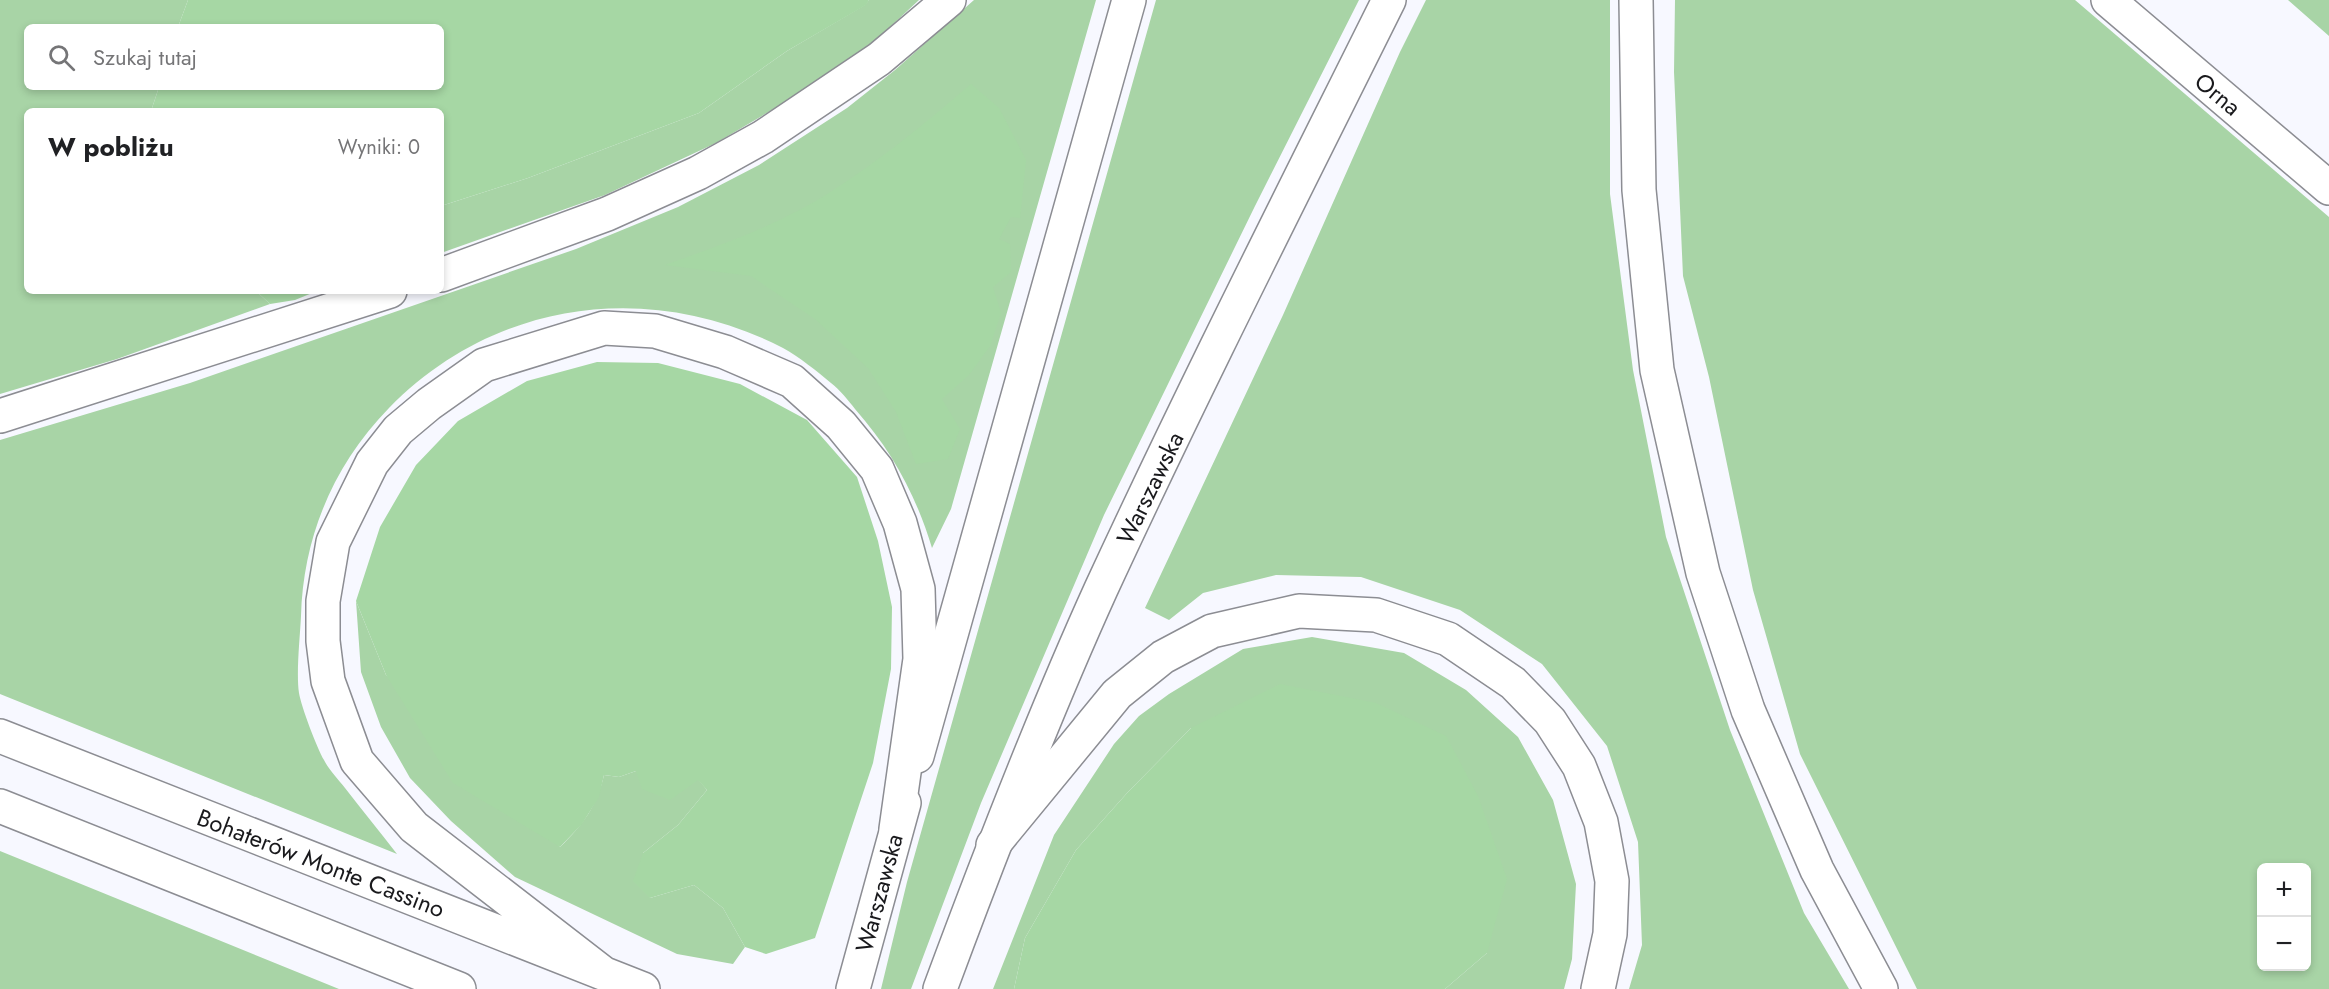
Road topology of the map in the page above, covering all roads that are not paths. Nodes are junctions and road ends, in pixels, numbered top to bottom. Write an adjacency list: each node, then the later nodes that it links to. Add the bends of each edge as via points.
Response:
1 (949, 0): 7 (main road, via 879,59 763,137 698,173 607,214)
2 (1130, 0): 12 (main road, Warszawska)
3 (1389, 0): 13 (main road, Warszawska, via 1101,590)
4 (1636, 0): 20 (main road, via 1639,190 1657,370 1703,573 1753,721 1817,870)
5 (2108, 0): 6 (main road, Orna)
6 (2329, 188)
7 (444, 273)
8 (381, 294): 9 (main road)
9 (0, 416)
10 (0, 736): 14 (main road, Bohaterów Monte Cassino)
11 (0, 806): 15 (main road)
12 (896, 829): 14 (main road, via 920,658 918,589 900,523 878,469 841,424 792,381 725,352 655,331 604,328 484,365 399,430 372,463 333,542 323,602 328,681 357,761 414,827); 17 (main road, Warszawska)
13 (993, 845): 18 (main road, Warszawska); 19 (main road, via 1117,694 1163,657 1212,631 1299,611 1376,615 1448,639 1513,683 1550,721 1579,766 1601,822 1612,881 1610,934)
14 (603, 974): 16 (main road, Bohaterów Monte Cassino)
15 (459, 989)
16 (643, 989)
17 (852, 989)
18 (940, 989)
19 (1598, 989)
20 (1881, 989)

